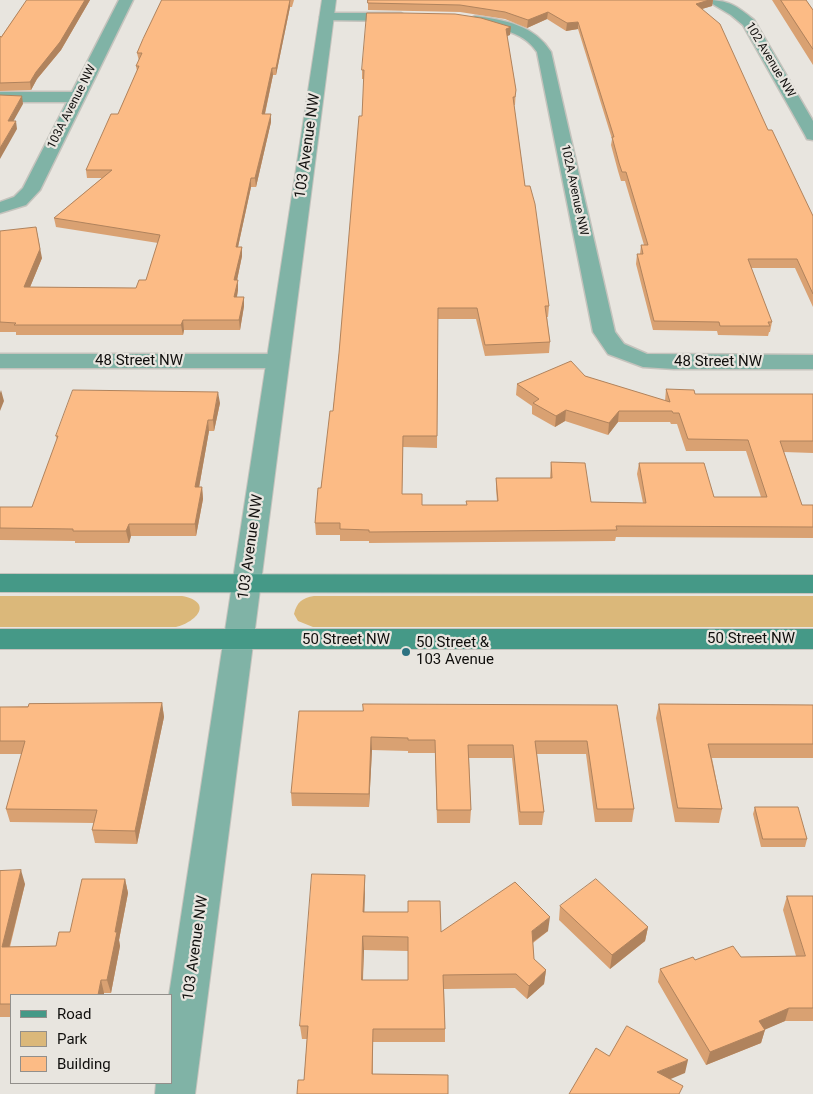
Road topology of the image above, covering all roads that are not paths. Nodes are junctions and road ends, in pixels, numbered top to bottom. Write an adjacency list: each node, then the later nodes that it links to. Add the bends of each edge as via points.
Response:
1 (126, 0): 7 (street, 103A Avenue NW)
2 (712, 0): 8 (street, 102 Avenue NW, via 749,23)
3 (328, 9): 4 (street); 12 (street, 103 Avenue NW)
4 (413, 17)
5 (460, 18): 10 (street, 102A Avenue NW, via 518,30 536,40 544,52 604,332)
6 (0, 97): 7 (street)
7 (76, 97): 9 (street, 103A Avenue NW, via 31,190 20,201)
8 (813, 135)
9 (5, 207)
10 (624, 354): 13 (street, 48 Street NW, via 660,362)
11 (0, 361): 12 (street, 48 Street NW)
12 (277, 361): 15 (street, 103 Avenue NW)
13 (813, 362)
14 (0, 583): 15 (main road)
15 (245, 583): 16 (main road); 19 (street, 103 Avenue NW)
16 (813, 584)
17 (813, 639): 19 (main road, 50 Street NW)
18 (0, 640): 19 (main road, 50 Street NW)
19 (238, 640): 20 (street, 103 Avenue NW)
20 (175, 1094)

